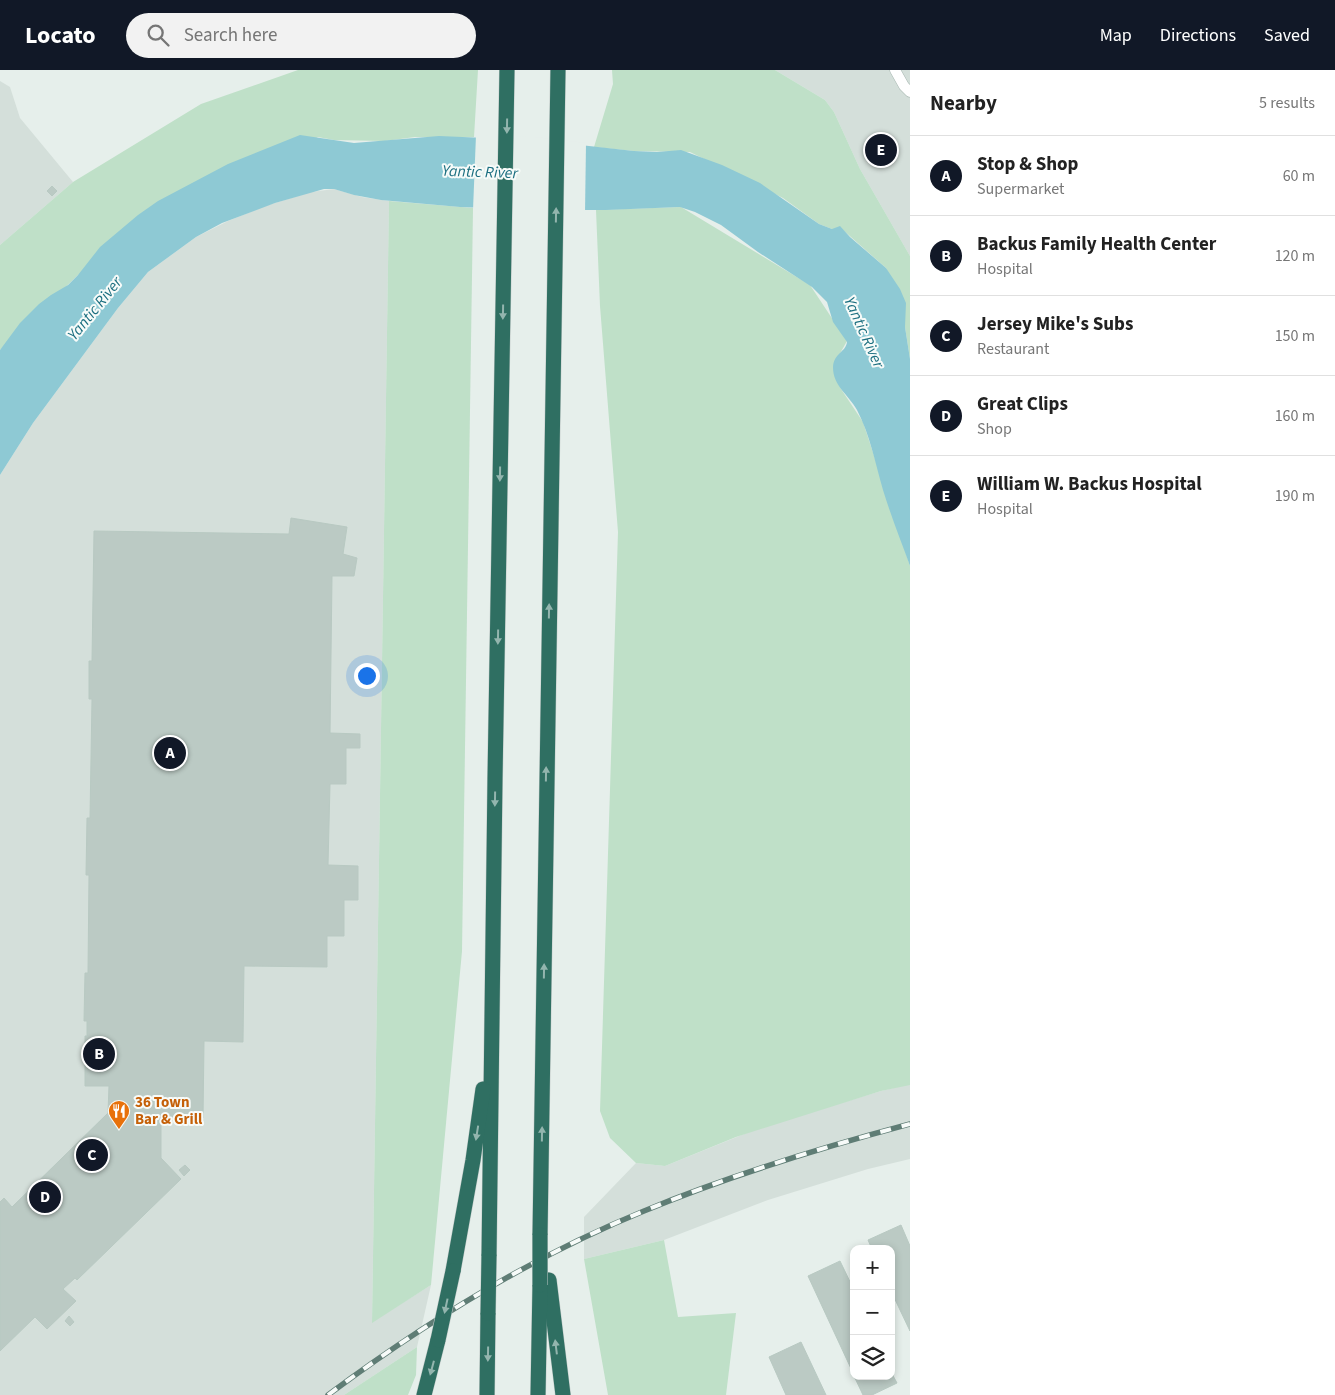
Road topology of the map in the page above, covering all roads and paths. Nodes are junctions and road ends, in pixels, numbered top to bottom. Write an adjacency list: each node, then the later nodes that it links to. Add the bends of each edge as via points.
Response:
1 (895, 70): 4 (lane)
2 (507, 74): 5 (highway, one-way to 5)
3 (558, 74): 6 (highway, one-way to 3, via 541,1157)
4 (910, 92)
5 (492, 1015): 7 (highway, one-way to 7, bridge, via 480,1116 453,1271); 8 (highway, one-way to 8, bridge)
6 (544, 1283): 9 (highway); 10 (highway, one-way to 6)
7 (424, 1395)
8 (487, 1395)
9 (538, 1395)
10 (563, 1395)

